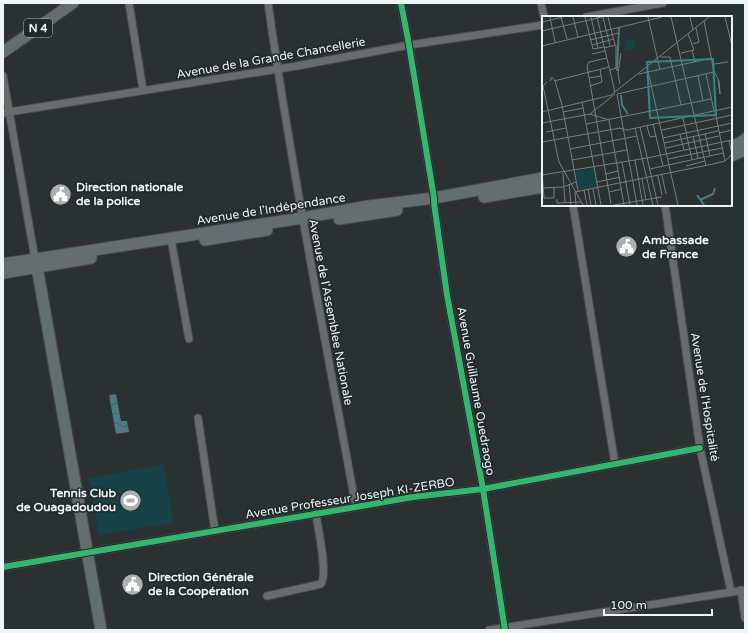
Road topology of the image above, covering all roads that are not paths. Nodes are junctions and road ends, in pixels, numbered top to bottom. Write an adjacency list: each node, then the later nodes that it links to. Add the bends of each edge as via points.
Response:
1 (73, 3): 11 (highway, N 4)
2 (129, 3): 14 (street)
3 (268, 3): 12 (street, Avenue de l'Assemblee Nationale)
4 (401, 3): 10 (street, Avenue Guillaume Ouedraogo)
5 (541, 3): 7 (street)
6 (663, 3): 8 (street)
7 (544, 16)
8 (592, 16)
9 (542, 25): 10 (street, Avenue de la Grande Chancellerie)
10 (409, 46): 12 (street, Avenue de la Grande Chancellerie); 22 (street, Avenue Guillaume Ouedraogo)
11 (3, 52)
12 (278, 70): 14 (street, Avenue de la Grande Chancellerie); 25 (street, Avenue de l'Assemblee Nationale)
13 (3, 76): 15 (street)
14 (143, 90): 15 (street, Avenue de la Grande Chancellerie)
15 (6, 113): 27 (street)
16 (745, 139): 17 (main road)
17 (732, 146)
18 (745, 150): 19 (main road)
19 (732, 156)
20 (542, 178): 22 (main road, Avenue de l'Indépendance)
21 (542, 187): 22 (main road, Avenue de l'Indépendance)
22 (434, 201): 25 (main road, Avenue de l'Indépendance); 34 (street, Avenue Guillaume Ouedraogo, via 447,295)
23 (573, 206): 33 (street)
24 (665, 206): 32 (street, Avenue de l'Hospitalité)
25 (303, 221): 26 (main road, Avenue de l'Indépendance); 35 (street, Avenue de l'Assemblee Nationale)
26 (171, 242): 27 (main road, Avenue de l'Indépendance); 30 (street)
27 (36, 263): 28 (main road, Avenue de l'Indépendance); 29 (main road, Avenue de l'Indépendance); 38 (main road)
28 (3, 264)
29 (3, 273)
30 (189, 339)
31 (198, 418): 37 (street)
32 (700, 448): 33 (street, Avenue Professeur Joseph KI-ZERBO); 41 (street, Avenue de l'Hospitalité)
33 (615, 464): 34 (street, Avenue Professeur Joseph KI-ZERBO)
34 (483, 489): 35 (street, Avenue Professeur Joseph KI-ZERBO); 44 (street, Avenue Guillaume Ouedraogo)
35 (356, 506): 36 (street, Avenue Professeur Joseph KI-ZERBO)
36 (316, 514): 37 (street, Avenue Professeur Joseph KI-ZERBO); 42 (street, via 324,567 321,584)
37 (215, 531): 38 (street, Avenue Professeur Joseph KI-ZERBO)
38 (88, 552): 39 (street, Avenue Professeur Joseph KI-ZERBO); 45 (main road)
39 (3, 567)
40 (743, 590): 41 (street); 43 (street)
41 (731, 592): 44 (street)
42 (267, 596)
43 (745, 618)
44 (504, 629): 46 (street)
45 (101, 630)
46 (489, 630)

